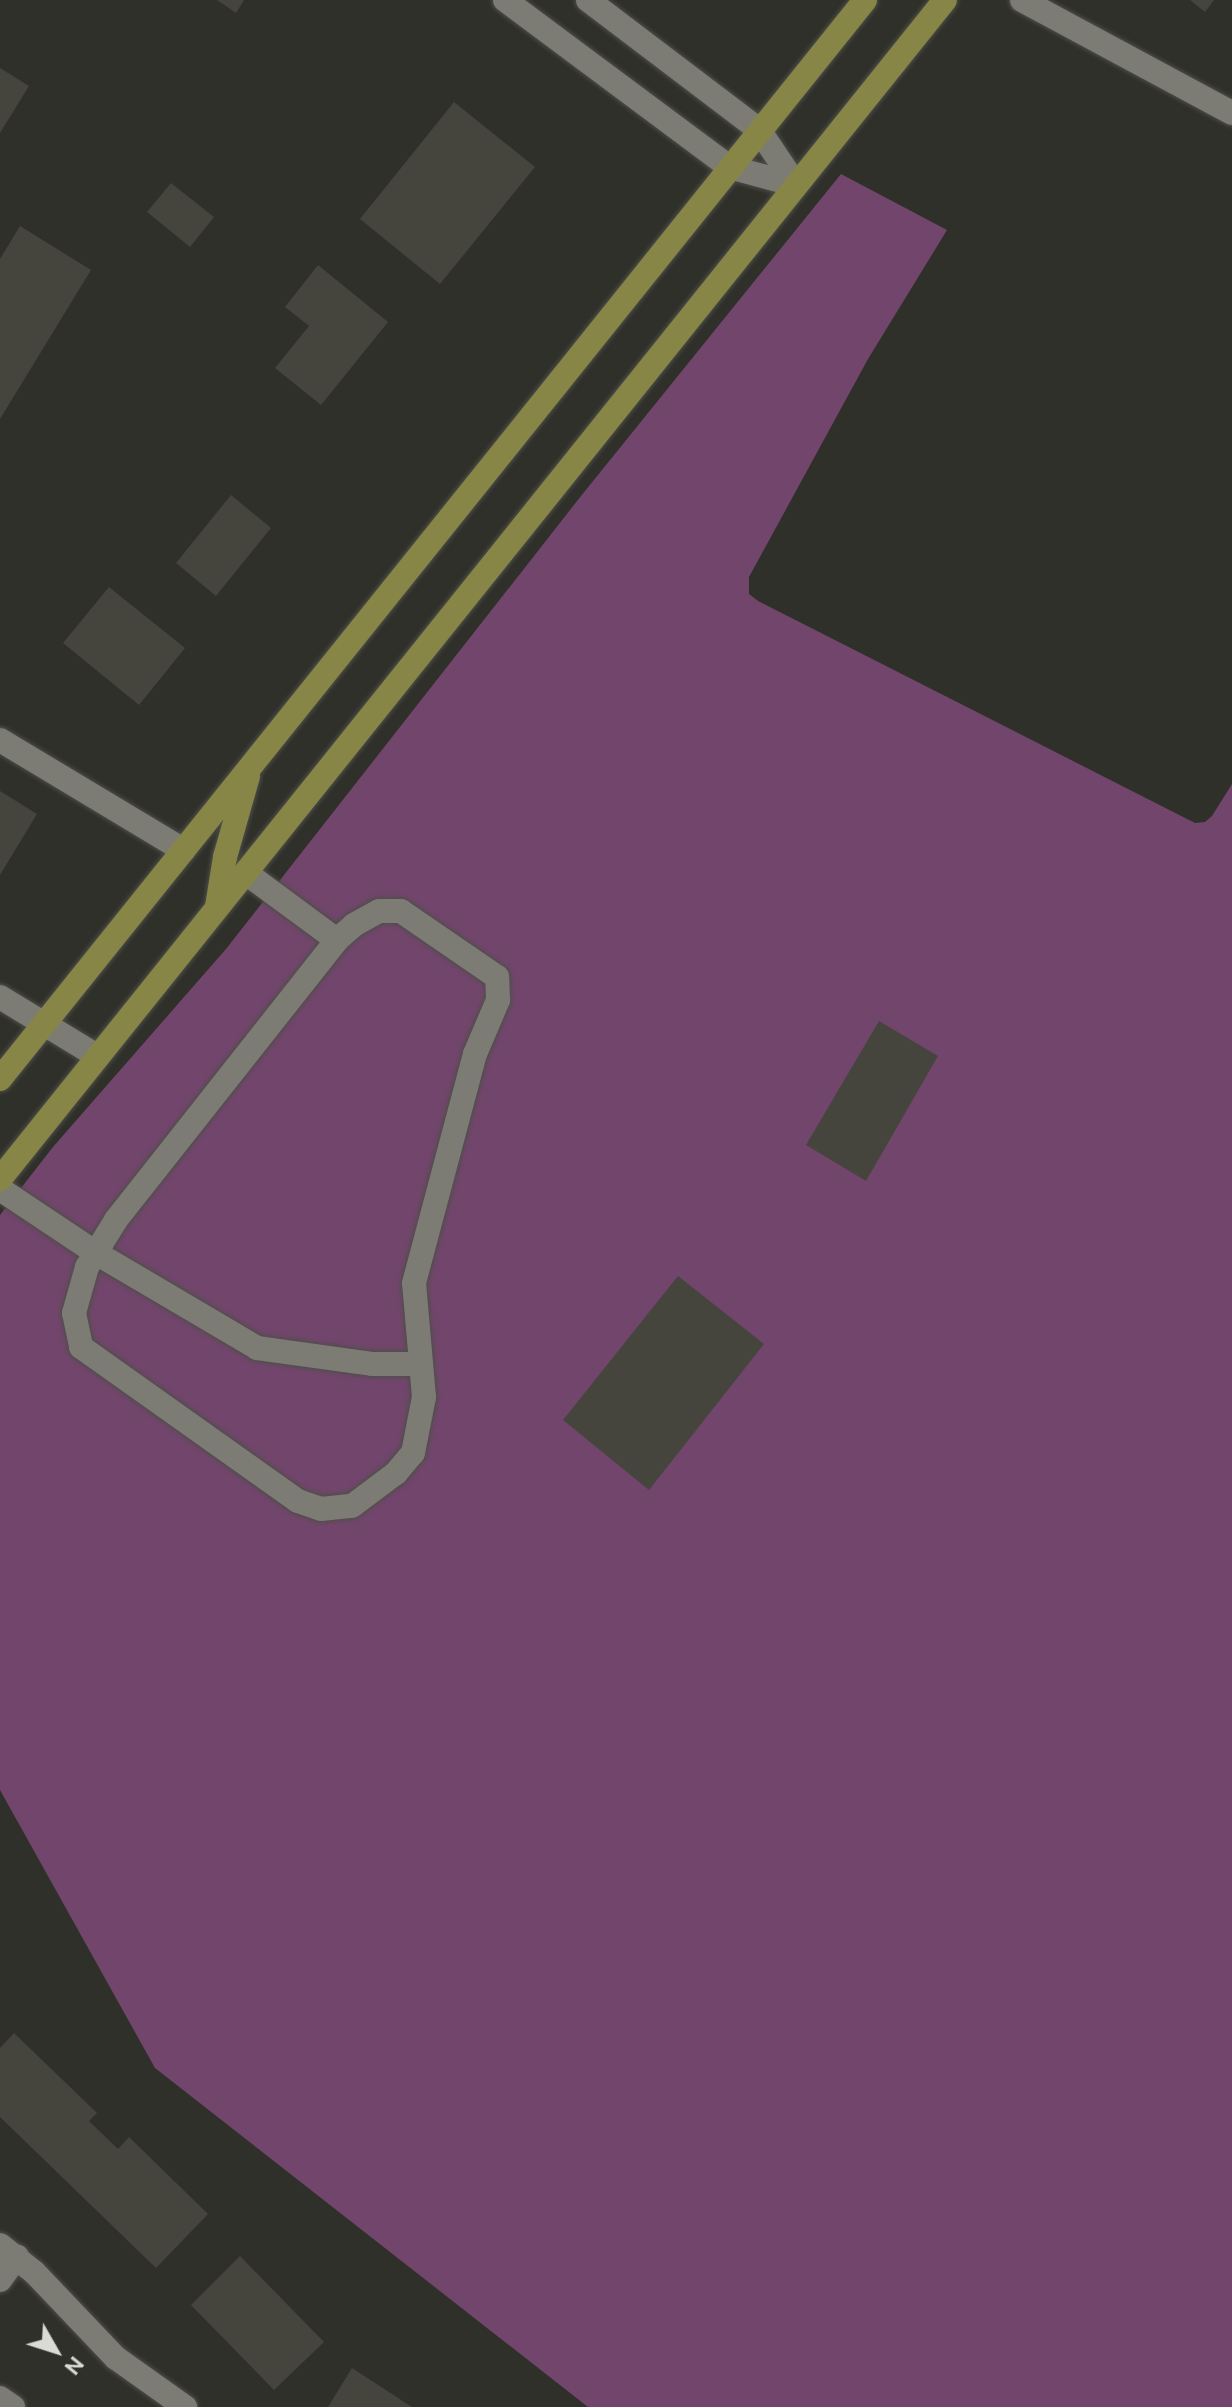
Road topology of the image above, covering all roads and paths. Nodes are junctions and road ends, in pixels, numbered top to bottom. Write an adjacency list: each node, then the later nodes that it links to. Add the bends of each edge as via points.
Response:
1 (505, 0): 8 (street)
2 (588, 0): 7 (street)
3 (865, 0): 7 (main road)
4 (945, 0): 9 (main road)
5 (1022, 0): 6 (street)
6 (1232, 113)
7 (759, 130): 8 (main road); 9 (street)
8 (729, 167): 9 (street); 11 (main road)
9 (796, 185): 13 (main road)
10 (0, 740): 12 (street)
11 (251, 766): 12 (main road); 14 (main road, via 225,857)
12 (183, 850): 17 (main road)
13 (246, 873): 14 (main road); 15 (street)
14 (217, 908): 18 (main road)
15 (337, 940): 22 (street, via 116,1220); 23 (street, via 379,911 401,911 497,977 498,1000 475,1054 414,1283)
16 (0, 997): 17 (street)
17 (45, 1023): 18 (street); 19 (main road)
18 (97, 1056): 20 (main road)
19 (0, 1079)
20 (0, 1179)
21 (0, 1189): 22 (street)
22 (96, 1253): 23 (street, via 257,1348 372,1364); 23 (street, via 74,1313 81,1347 309,1505 352,1506 413,1453 424,1397)
23 (421, 1364)
24 (9, 2251): 25 (street); 28 (street, via 116,2358)
25 (0, 2280)
26 (0, 2398): 27 (street)
27 (13, 2407)
28 (185, 2407)

